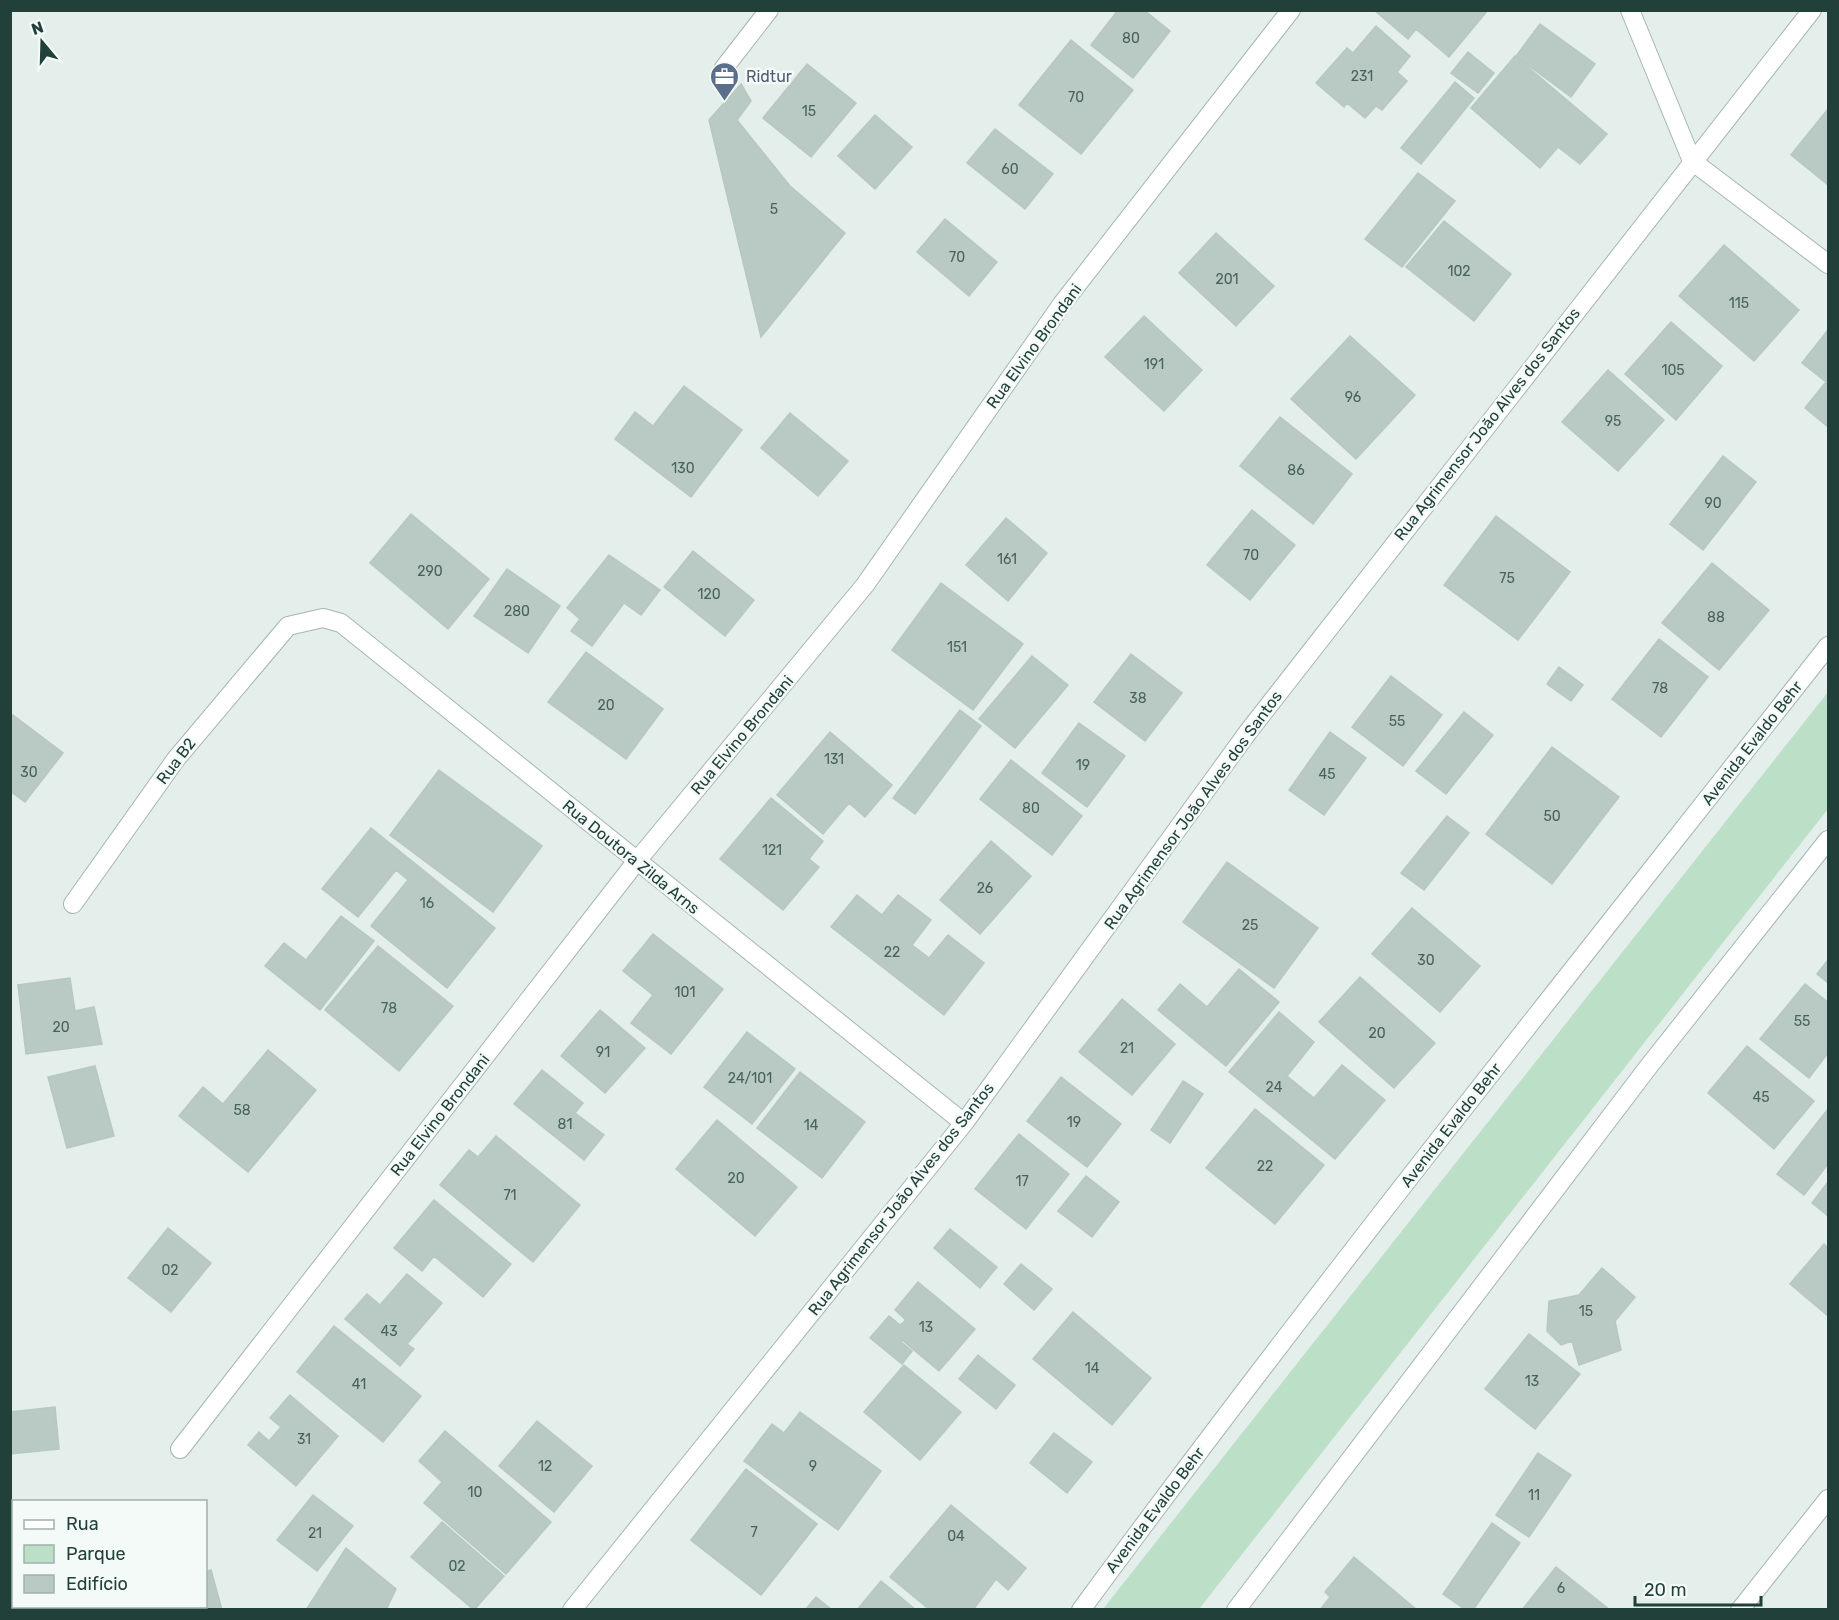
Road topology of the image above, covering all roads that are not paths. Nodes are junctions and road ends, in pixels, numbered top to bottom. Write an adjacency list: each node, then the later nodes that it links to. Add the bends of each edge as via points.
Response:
1 (770, 10): 5 (street)
2 (1292, 10): 11 (street, Rua Elvino Brondani, via 1062,304 865,585)
3 (1630, 10): 6 (street)
4 (1812, 10): 6 (street, Rua Agrimensor João Alves dos Santos)
5 (724, 68)
6 (1692, 161): 7 (street); 13 (street, Rua Agrimensor João Alves dos Santos, via 1248,732)
7 (1828, 264)
8 (288, 626): 11 (street, Rua Doutora Zilda Arns, via 322,618 341,623); 12 (street, Rua B2, via 176,759)
9 (1828, 646): 17 (street, Avenida Evaldo Behr, via 1489,1076)
10 (1828, 840): 18 (street, via 1649,1066)
11 (636, 862): 13 (street, Rua Doutora Zilda Arns); 14 (street, Rua Elvino Brondani)
12 (73, 904)
13 (964, 1123): 16 (street, Rua Agrimensor João Alves dos Santos)
14 (180, 1449)
15 (1828, 1499): 19 (street)
16 (572, 1610)
17 (1081, 1610)
18 (1236, 1610)
19 (1740, 1610)

